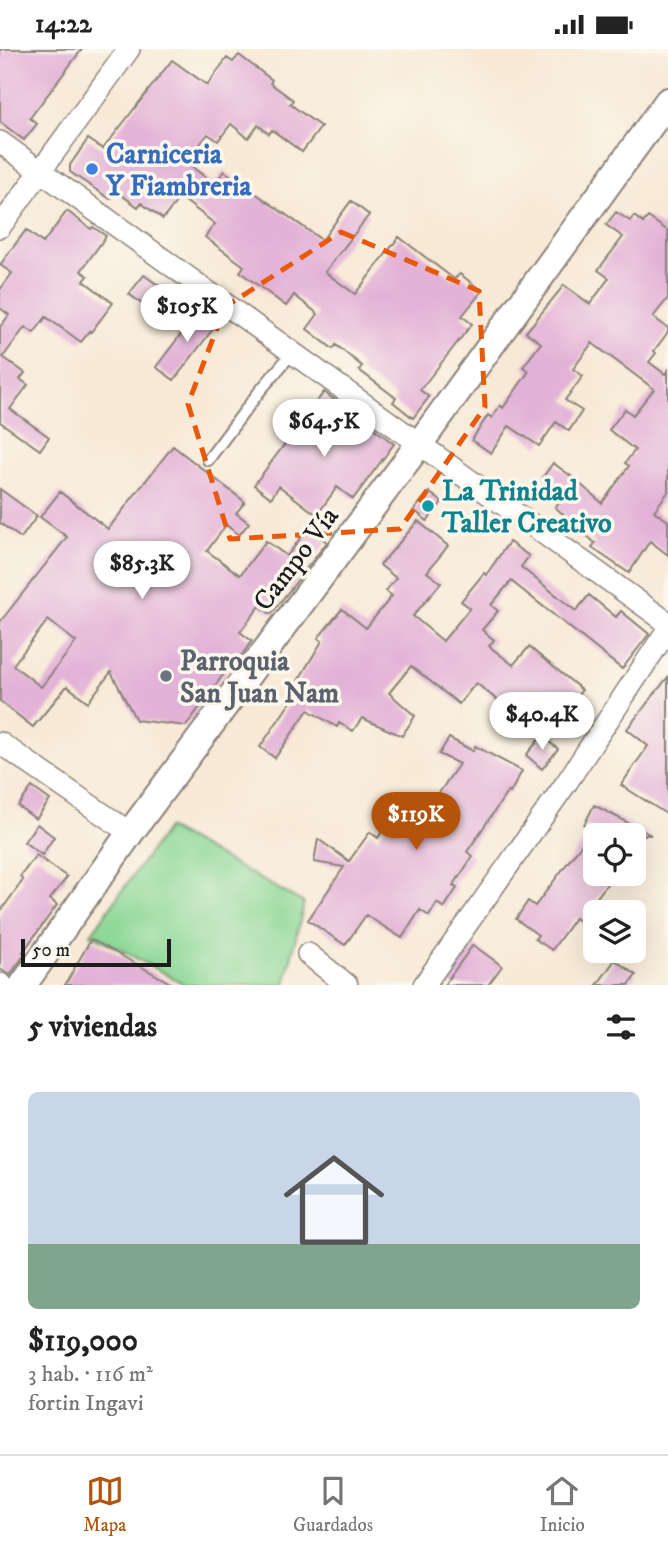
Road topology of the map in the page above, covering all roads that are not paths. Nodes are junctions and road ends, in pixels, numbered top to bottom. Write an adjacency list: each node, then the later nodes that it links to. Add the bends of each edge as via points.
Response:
1 (129, 49): 4 (street)
2 (668, 101): 7 (street, Campo Vía)
3 (0, 142): 4 (street)
4 (40, 172): 5 (street); 6 (street)
5 (0, 227)
6 (293, 352): 7 (street); 8 (lane)
7 (420, 443): 9 (street); 12 (street, Campo Vía)
8 (208, 460)
9 (668, 623)
10 (668, 629): 16 (street)
11 (0, 743): 12 (street)
12 (130, 833): 14 (street, Campo Vía)
13 (308, 954): 15 (street)
14 (23, 985)
15 (347, 985)
16 (424, 985)

